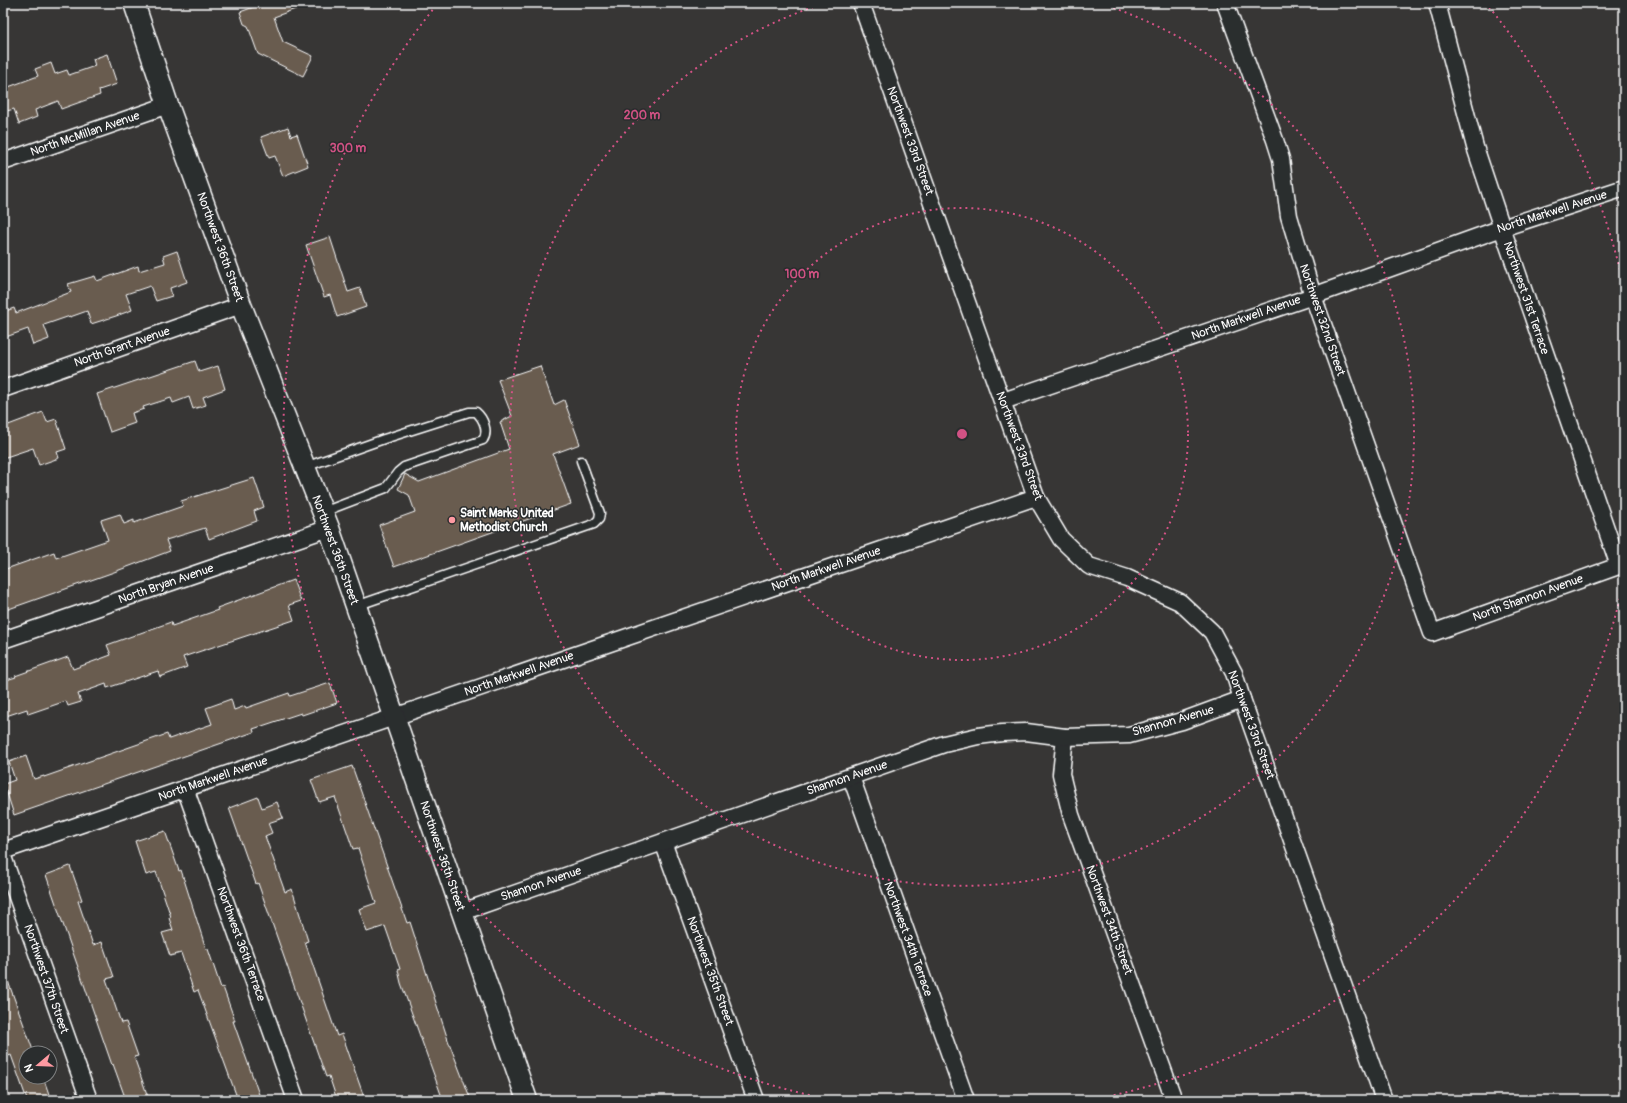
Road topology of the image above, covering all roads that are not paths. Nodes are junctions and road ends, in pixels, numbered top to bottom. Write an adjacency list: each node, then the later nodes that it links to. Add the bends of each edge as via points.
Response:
1 (134, 3): 5 (street, Northwest 36th Street)
2 (861, 3): 12 (street, Northwest 33rd Street)
3 (1226, 3): 9 (street, Northwest 32nd Street, via 1281,159 1289,216)
4 (1437, 3): 8 (street, Northwest 31st Terrace, via 1475,147)
5 (168, 105): 6 (street, North McMillan Avenue); 10 (street, Northwest 36th Street)
6 (3, 162)
7 (1624, 188): 8 (street, North Markwell Avenue)
8 (1502, 228): 9 (street, North Markwell Avenue); 17 (street, Northwest 31st Terrace)
9 (1313, 296): 12 (street, North Markwell Avenue); 19 (street, Northwest 32nd Street)
10 (241, 305): 11 (street, North Grant Avenue); 14 (street, Northwest 36th Street)
11 (3, 389)
12 (1003, 401): 15 (street, Northwest 33rd Street)
13 (581, 461): 18 (lane, via 600,513 594,524)
14 (305, 467): 16 (street, Northwest 36th Street); 16 (lane, via 469,412 476,412 483,422 483,440 404,467 386,488)
15 (1036, 497): 21 (street, Northwest 33rd Street, via 1061,539 1089,566 1127,578 1180,602 1212,632 1234,673); 22 (street, North Markwell Avenue)
16 (326, 520): 18 (street, Northwest 36th Street); 20 (street, North Bryan Avenue)
17 (1622, 565): 19 (street, North Shannon Avenue)
18 (356, 606): 22 (street, Northwest 36th Street)
19 (1432, 633)
20 (3, 640)
21 (1242, 699): 23 (street, Shannon Avenue, via 1182,722 1129,735); 36 (street, Northwest 33rd Street)
22 (394, 716): 25 (street, North Markwell Avenue); 29 (street, Northwest 36th Street)
23 (1065, 737): 24 (street, Shannon Avenue, via 1026,732 978,736 944,744); 35 (street, Northwest 34th Street, via 1061,774 1071,815)
24 (851, 777): 26 (street, Shannon Avenue); 34 (street, Northwest 34th Terrace)
25 (185, 788): 27 (street, North Markwell Avenue); 31 (street, Northwest 36th Terrace)
26 (663, 842): 29 (street, Shannon Avenue); 33 (street, Northwest 35th Street)
27 (3, 851)
28 (3, 858): 30 (street, Northwest 37th Street)
29 (462, 912): 32 (street, Northwest 36th Street)
30 (89, 1100)
31 (296, 1100)
32 (527, 1100)
33 (756, 1100)
34 (966, 1100)
35 (1174, 1100)
36 (1384, 1100)

